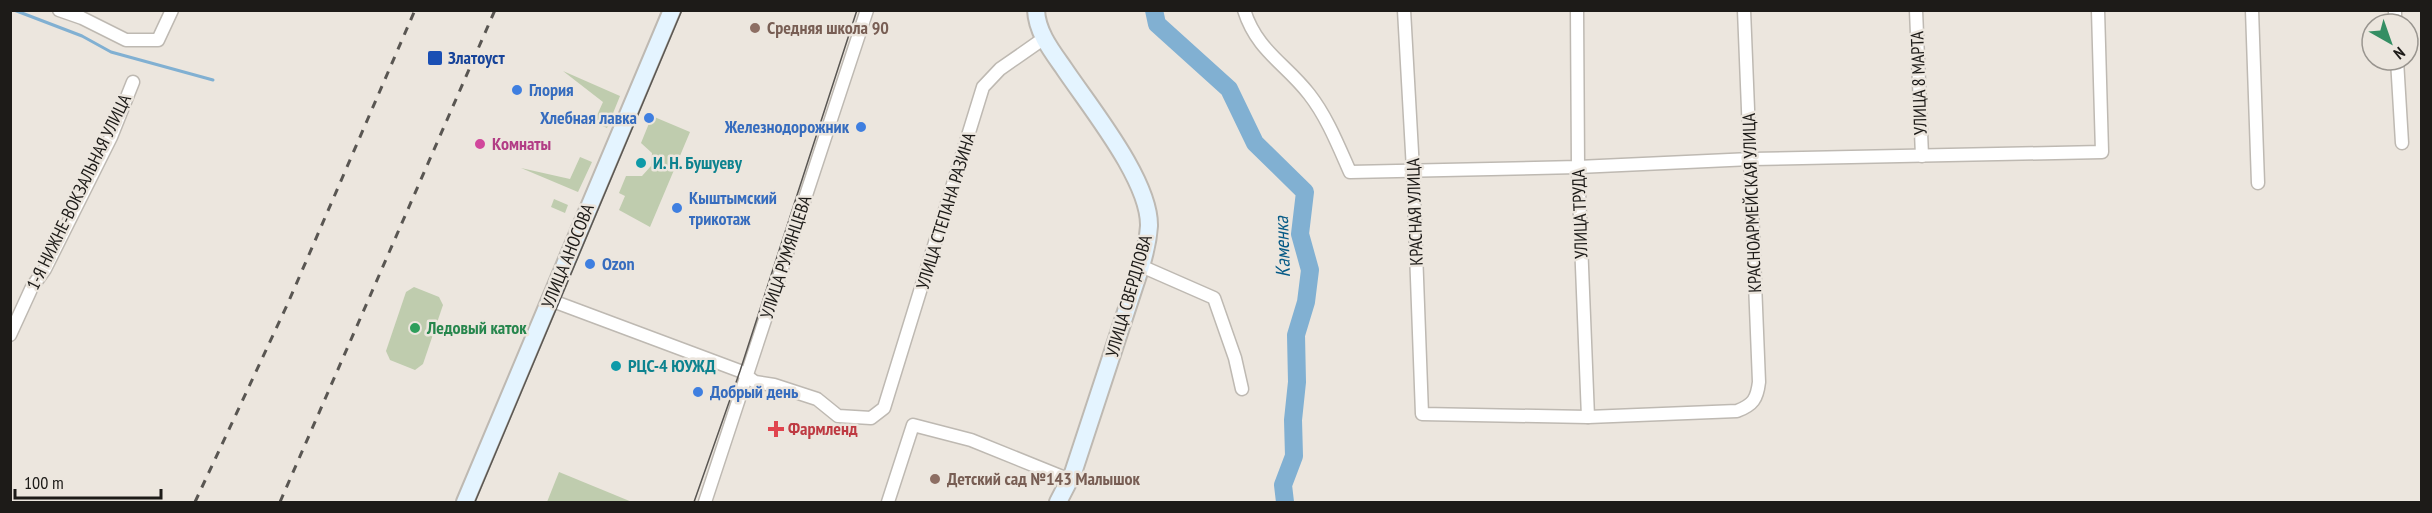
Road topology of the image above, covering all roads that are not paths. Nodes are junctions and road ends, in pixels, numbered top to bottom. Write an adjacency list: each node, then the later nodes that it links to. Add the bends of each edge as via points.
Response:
1 (59, 10): 2 (street, via 126,40 158,40)
2 (172, 10)
3 (672, 10): 23 (street, УЛИЦА АНОСОВА)
4 (867, 10): 25 (street, УЛИЦА РУМЯНЦЕВА)
5 (1036, 10): 13 (street)
6 (1244, 10): 20 (street, via 1253,33 1270,56 1298,81 1326,119 1350,172)
7 (1404, 10): 20 (street, КРАСНАЯ УЛИЦА)
8 (1577, 10): 19 (street, УЛИЦА ТРУДА)
9 (1744, 10): 18 (street, КРАСНОАРМЕЙСКАЯ УЛИЦА)
10 (1916, 10): 17 (street, УЛИЦА 8 МАРТА)
11 (2098, 10): 17 (street, via 2102,152)
12 (2252, 10): 21 (street)
13 (1043, 39): 22 (street, УЛИЦА СВЕРДЛОВА, via 1131,169 1144,197 1149,224); 25 (street, УЛИЦА СТЕПАНА РАЗИНА, via 1000,69 983,87 884,408 871,418 838,416 817,399 755,382)
14 (2398, 72): 16 (street)
15 (133, 82): 24 (street, 1-Я НИЖНЕ-ВОКЗАЛЬНАЯ УЛИЦА, via 111,137)
16 (2402, 143)
17 (1922, 156): 18 (street)
18 (1751, 159): 19 (street); 27 (street, КРАСНОАРМЕЙСКАЯ УЛИЦА, via 1758,396 1749,407 1737,411)
19 (1578, 167): 20 (street); 27 (street, УЛИЦА ТРУДА)
20 (1413, 170): 27 (street, КРАСНАЯ УЛИЦА, via 1422,414)
21 (2258, 183)
22 (1141, 266): 26 (street, via 1214,298); 28 (street, УЛИЦА СВЕРДЛОВА)
23 (550, 300): 25 (street); 29 (street, УЛИЦА АНОСОВА)
24 (10, 335)
25 (747, 376): 30 (street, УЛИЦА РУМЯНЦЕВА)
26 (1242, 389)
27 (1588, 417)
28 (1070, 480): 31 (street, via 971,440 913,425); 32 (street, УЛИЦА СВЕРДЛОВА)
29 (465, 502)
30 (705, 502)
31 (888, 502)
32 (1058, 502)

